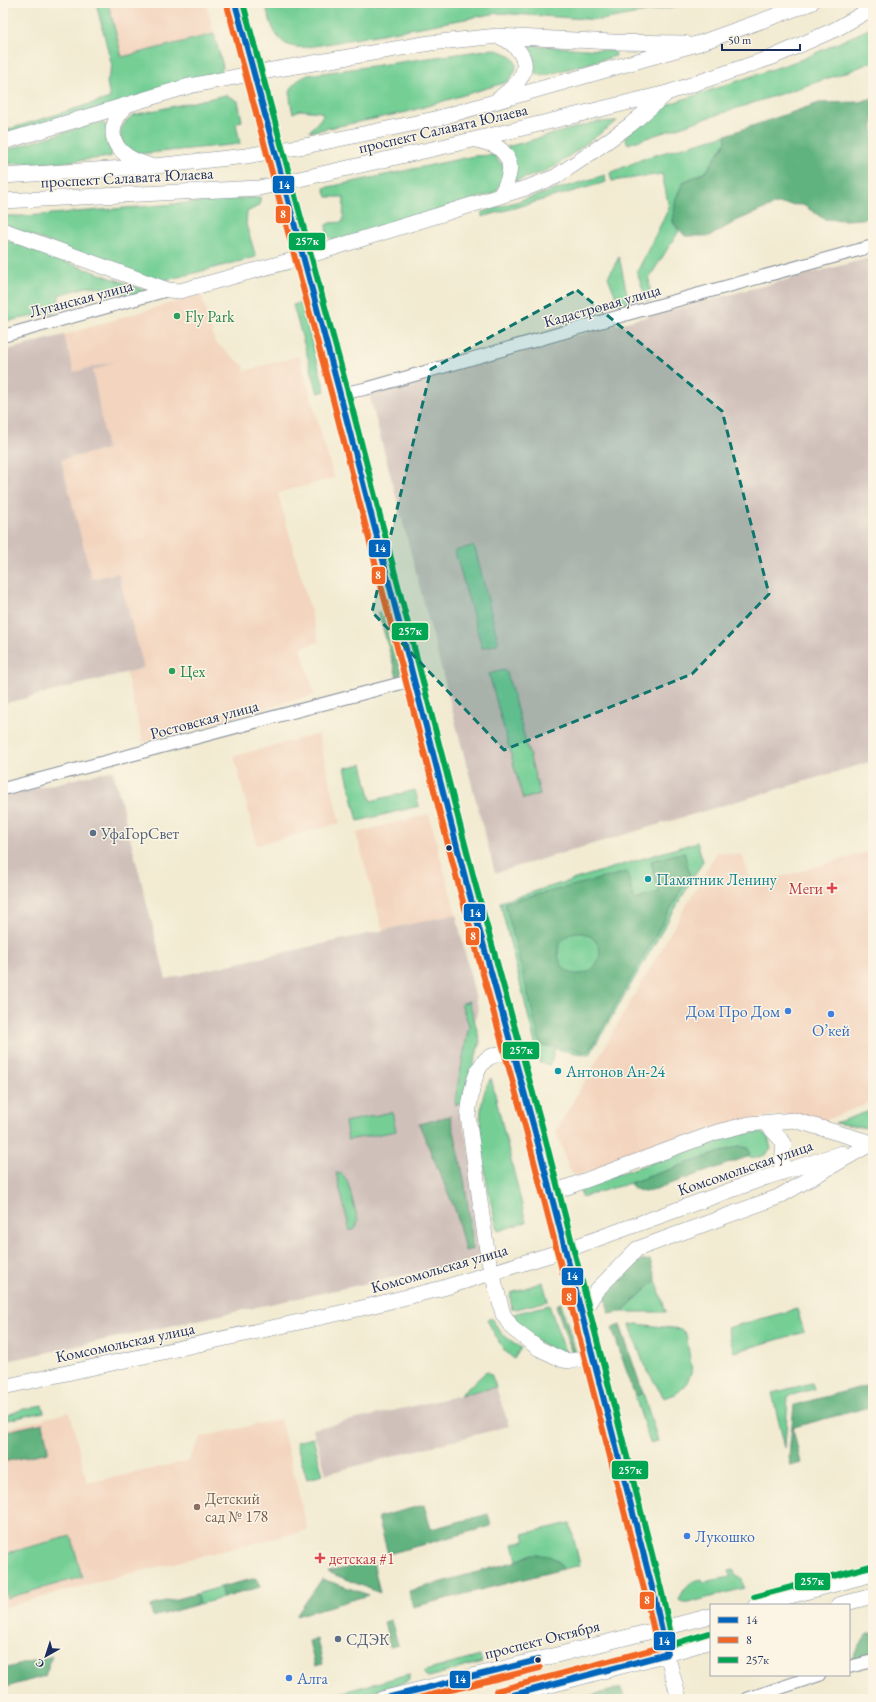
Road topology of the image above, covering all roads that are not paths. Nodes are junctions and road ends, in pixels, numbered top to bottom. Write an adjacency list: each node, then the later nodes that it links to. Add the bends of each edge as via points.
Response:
1 (235, 3): 6 (main road)
2 (811, 3): 5 (main road, проспект Салавата Юлаева)
3 (873, 8): 7 (main road, проспект Салавата Юлаева, via 773,57)
4 (498, 36): 5 (main road, via 613,42); 6 (main road, via 430,43); 8 (main road, via 517,48 523,58 524,71 521,78)
5 (700, 43): 8 (main road, проспект Салавата Юлаева)
6 (255, 72): 9 (main road, via 189,86); 18 (main road, bridge)
7 (667, 93): 10 (main road, проспект Салавата Юлаева); 14 (main road, via 630,125 555,177)
8 (494, 103): 12 (main road, проспект Салавата Юлаева, via 435,119 310,145 246,156)
9 (128, 104): 11 (main road); 12 (main road, via 120,112 113,127 116,145 128,157)
10 (477, 140): 14 (main road, via 496,146 510,165 508,182); 15 (main road, проспект Салавата Юлаева, via 259,188)
11 (3, 142)
12 (155, 166): 13 (main road, проспект Салавата Юлаева)
13 (3, 176)
14 (500, 196): 18 (main road)
15 (3, 201)
16 (3, 230): 19 (main road)
17 (873, 246): 21 (street, Кадастровая улица)
18 (304, 257): 19 (main road, via 180,291); 21 (main road)
19 (168, 290): 20 (street, Луганская улица)
20 (3, 336)
21 (340, 394): 22 (main road)
22 (413, 680): 23 (street, Ростовская улица); 24 (main road)
23 (3, 789)
24 (512, 1050): 28 (main road); 29 (main road, via 488,1058 479,1069 471,1092 468,1116)
25 (766, 1123): 26 (main road, via 794,1120); 27 (main road, via 784,1143); 28 (main road, via 749,1124 717,1132)
26 (872, 1143): 27 (main road, Комсомольская улица); 30 (main road, via 778,1197 637,1249 596,1290)
27 (774, 1175): 29 (main road, Комсомольская улица, bridge, via 569,1249)
28 (551, 1193): 30 (main road)
29 (491, 1273): 31 (main road, via 503,1314 519,1334 538,1348 563,1360); 32 (main road, Комсомольская улица, via 358,1309)
30 (581, 1315): 31 (main road)
31 (593, 1357): 38 (main road)
32 (3, 1387)
33 (873, 1574): 35 (main road)
34 (873, 1596): 36 (main road)
35 (760, 1604)
36 (842, 1604)
37 (710, 1616): 38 (main road, проспект Октября)
38 (661, 1628): 40 (main road); 44 (main road, проспект Октября)
39 (710, 1641): 40 (main road)
40 (667, 1654): 45 (main road); 46 (main road)
41 (873, 1661): 42 (street)
42 (850, 1667)
43 (816, 1676): 47 (street)
44 (382, 1699)
45 (498, 1699)
46 (679, 1699)
47 (747, 1699)

